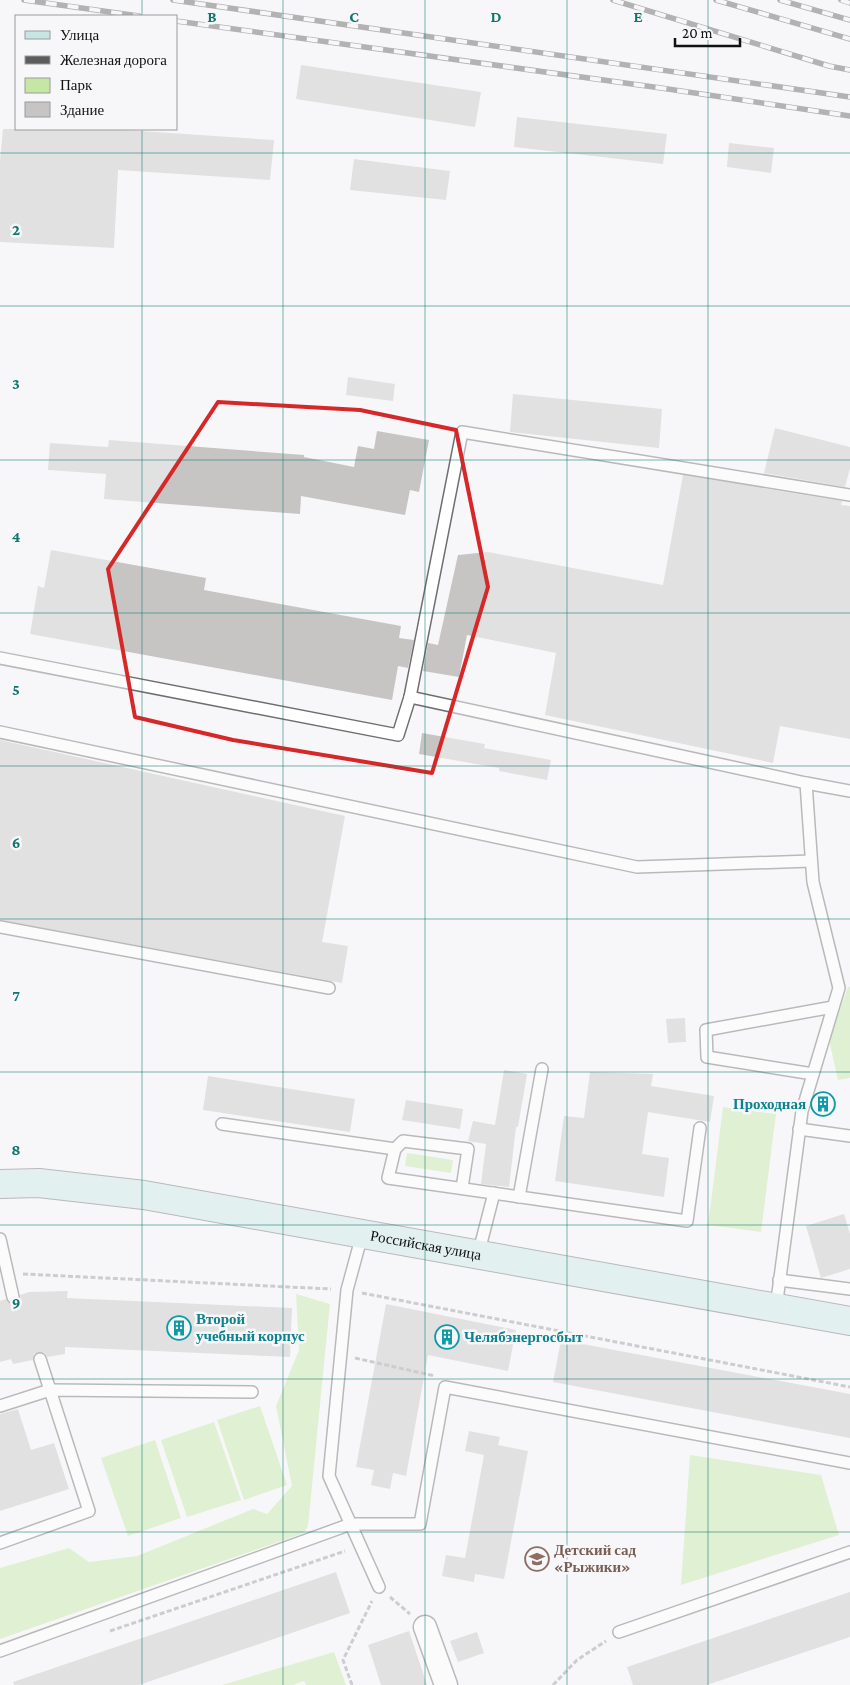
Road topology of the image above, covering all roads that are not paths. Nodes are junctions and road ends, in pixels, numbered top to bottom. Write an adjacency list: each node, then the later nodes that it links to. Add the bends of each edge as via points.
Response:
1 (850, 495): 3 (lane, via 462,432)
2 (0, 658): 3 (lane, via 398,735)
3 (410, 697): 5 (lane)
4 (0, 732): 7 (lane, via 637,867)
5 (806, 784): 6 (lane); 7 (lane)
6 (850, 791)
7 (811, 862): 10 (lane, via 839,988)
8 (0, 926): 9 (lane)
9 (329, 988)
10 (833, 1007): 12 (lane); 12 (lane, via 706,1030 707,1057)
11 (542, 1069): 21 (lane)
12 (812, 1074): 15 (lane)
13 (222, 1124): 17 (lane)
14 (700, 1128): 21 (lane, via 687,1221)
15 (799, 1129): 16 (lane); 25 (lane)
16 (850, 1136)
17 (395, 1149): 19 (lane, via 388,1178); 19 (lane, via 403,1141 468,1149)
18 (0, 1184): 22 (main road, Российская улица, via 39,1183 144,1195)
19 (462, 1188): 20 (lane)
20 (494, 1193): 21 (lane); 24 (lane)
21 (519, 1197)
22 (362, 1235): 24 (main road, Российская улица); 35 (lane, via 347,1290 329,1476)
23 (0, 1239): 27 (lane)
24 (478, 1255): 28 (main road, Российская улица)
25 (779, 1280): 26 (lane); 28 (lane)
26 (850, 1289)
27 (13, 1297)
28 (776, 1308): 29 (main road, Российская улица)
29 (850, 1321)
30 (40, 1359): 31 (lane)
31 (50, 1390): 32 (lane); 33 (lane); 36 (lane, via 89,1511)
32 (252, 1392)
33 (0, 1406)
34 (850, 1463): 35 (lane, via 446,1387 420,1524)
35 (352, 1524): 38 (lane); 41 (lane)
36 (0, 1543)
37 (850, 1552): 40 (lane)
38 (379, 1587)
39 (425, 1627): 42 (street)
40 (619, 1632)
41 (0, 1651)
42 (446, 1685)

